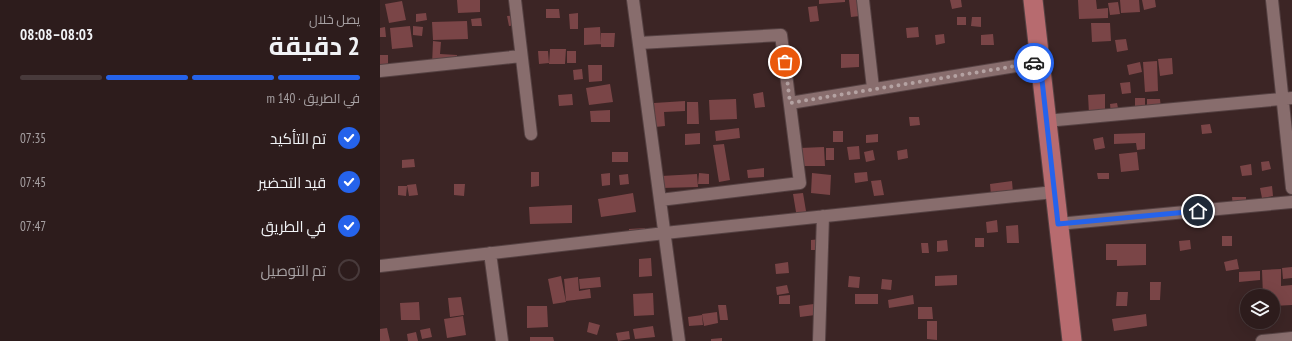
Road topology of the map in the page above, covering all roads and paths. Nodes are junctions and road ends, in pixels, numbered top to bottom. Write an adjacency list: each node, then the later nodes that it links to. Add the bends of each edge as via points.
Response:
1 (515, 0): 7 (street)
2 (633, 0): 6 (street)
3 (863, 0): 10 (street)
4 (1033, 0): 8 (main road)
5 (1272, 0): 11 (street)
6 (639, 43): 12 (street, via 781,35); 17 (street)
7 (521, 56): 9 (street); 14 (street)
8 (1040, 62): 10 (street); 13 (main road)
9 (380, 71)
10 (873, 88): 12 (street)
11 (1288, 99): 13 (street); 15 (street)
12 (790, 103): 17 (street, via 800,183)
13 (1046, 121): 16 (main road)
14 (530, 134)
15 (1292, 188)
16 (1054, 192): 19 (street); 20 (main road)
17 (660, 200): 21 (street)
18 (1292, 202): 20 (street)
19 (823, 216): 21 (street); 27 (street)
20 (1058, 224): 28 (main road)
21 (665, 233): 22 (street); 26 (street)
22 (490, 254): 23 (street); 25 (street)
23 (380, 266)
24 (1292, 338): 29 (street)
25 (502, 341)
26 (679, 341)
27 (819, 341)
28 (1072, 341)
29 (1262, 341)

